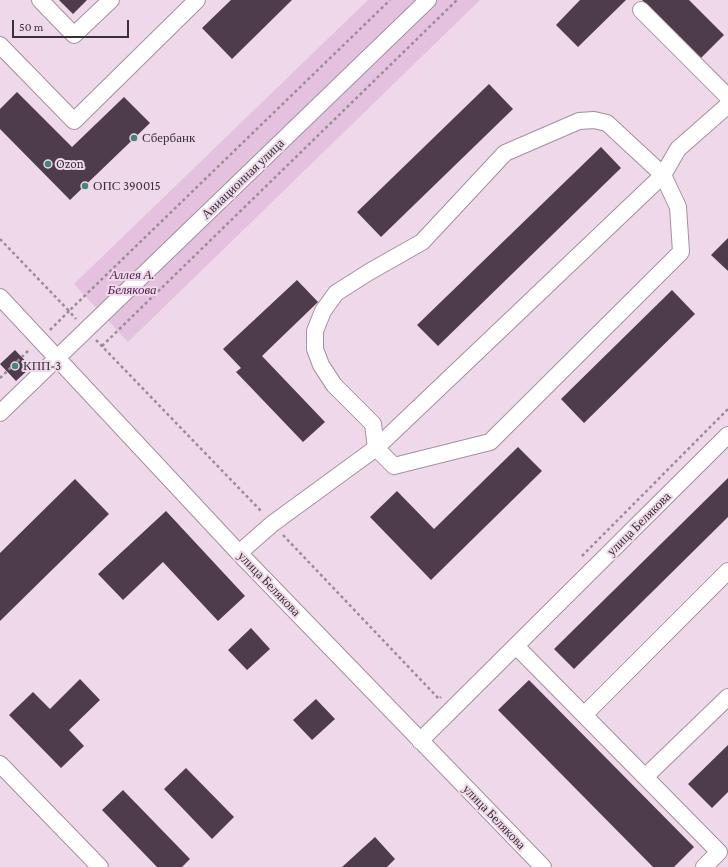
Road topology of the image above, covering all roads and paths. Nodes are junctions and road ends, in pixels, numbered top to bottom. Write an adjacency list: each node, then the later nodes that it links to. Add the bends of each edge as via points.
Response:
1 (40, 0): 2 (street, via 74,35)
2 (111, 0)
3 (197, 0): 8 (street, via 74,121)
4 (390, 0): 12 (path, via 69,311)
5 (428, 0): 14 (street, Авиационная улица)
6 (456, 0): 19 (path, via 102,346)
7 (642, 10): 9 (street)
8 (0, 45)
9 (728, 96)
10 (728, 105): 11 (street, via 678,150)
11 (663, 175): 18 (street); 18 (street, via 678,207 681,252 490,442 394,466); 18 (street, via 607,123 579,120 505,153 422,242 336,293 322,311 315,332 315,349 321,365 334,385 372,424)
12 (0, 239)
13 (0, 297): 14 (street, улица Белякова)
14 (57, 358): 16 (street, Авиационная улица); 20 (street, улица Белякова)
15 (728, 409): 21 (path)
16 (0, 413)
17 (728, 435): 23 (street, улица Белякова)
18 (376, 448): 19 (street)
19 (272, 524): 20 (street); 24 (path, via 440,699)
20 (239, 553): 27 (street, улица Белякова)
21 (578, 559)
22 (728, 571): 26 (street)
23 (516, 646): 26 (street); 27 (street, улица Белякова)
24 (445, 693)
25 (728, 697): 29 (street)
26 (584, 714): 29 (street)
27 (420, 741): 32 (street, улица Белякова)
28 (0, 764): 31 (street)
29 (645, 777): 30 (street)
30 (724, 847): 33 (street)
31 (100, 867)
32 (543, 867)
33 (704, 867)

